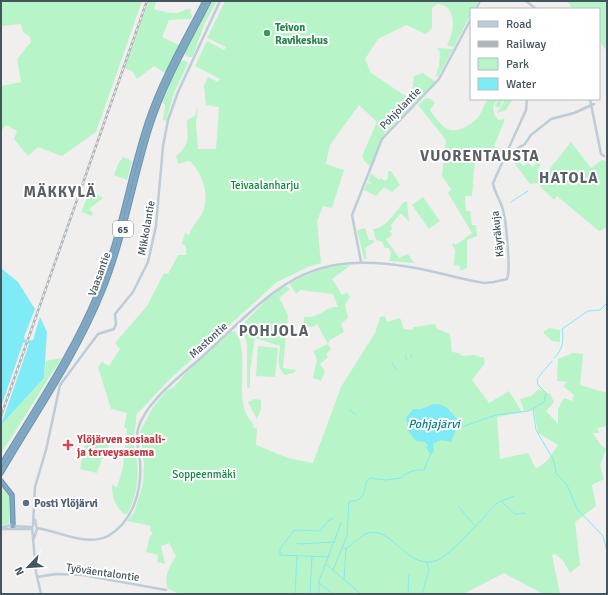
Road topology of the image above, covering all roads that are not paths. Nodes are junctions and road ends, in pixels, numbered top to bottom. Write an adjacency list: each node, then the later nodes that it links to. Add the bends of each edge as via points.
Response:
1 (205, 1): 14 (highway, Vaasantie / 65, via 153,106 112,252 91,310 62,365)
2 (209, 1): 15 (highway, Vaasantie / 65, via 154,114 116,255 103,292 76,348)
3 (220, 1): 19 (main road, Mikkolantie, via 178,92 168,120 163,146 156,226 148,262 136,287 115,314 114,329 98,334 61,383 37,480)
4 (526, 1): 5 (main road)
5 (535, 8)
6 (470, 21): 12 (main road, Pohjolantie, via 439,79 382,139 352,215)
7 (527, 100): 10 (main road, Käyräkuja, via 526,110)
8 (591, 100): 9 (main road)
9 (593, 104): 10 (main road, via 574,113 551,119 531,134 524,144); 11 (main road, via 601,154)
10 (507, 152): 13 (main road, Käyräkuja, via 493,183 506,220 508,274)
11 (604, 156)
12 (362, 262): 13 (main road, Mastontie, via 409,266 484,283); 19 (main road, Mastontie, via 319,268 285,283 158,398 142,418 137,430 140,476 137,498 130,514 114,531 103,538 89,540)
13 (505, 279)
14 (1, 465)
15 (1, 473)
16 (1, 481): 18 (highway, via 12,495)
17 (1, 485): 18 (highway, via 11,497)
18 (12, 526): 19 (main road, Mastontie); 20 (main road); 20 (main road, via 9,530)
19 (34, 528): 21 (main road, Mikkolantie)
20 (1, 529)
21 (37, 576): 22 (main road, Työväentalontie, via 83,575); 23 (main road, Mikkolantie)
22 (166, 590)
23 (41, 594)

